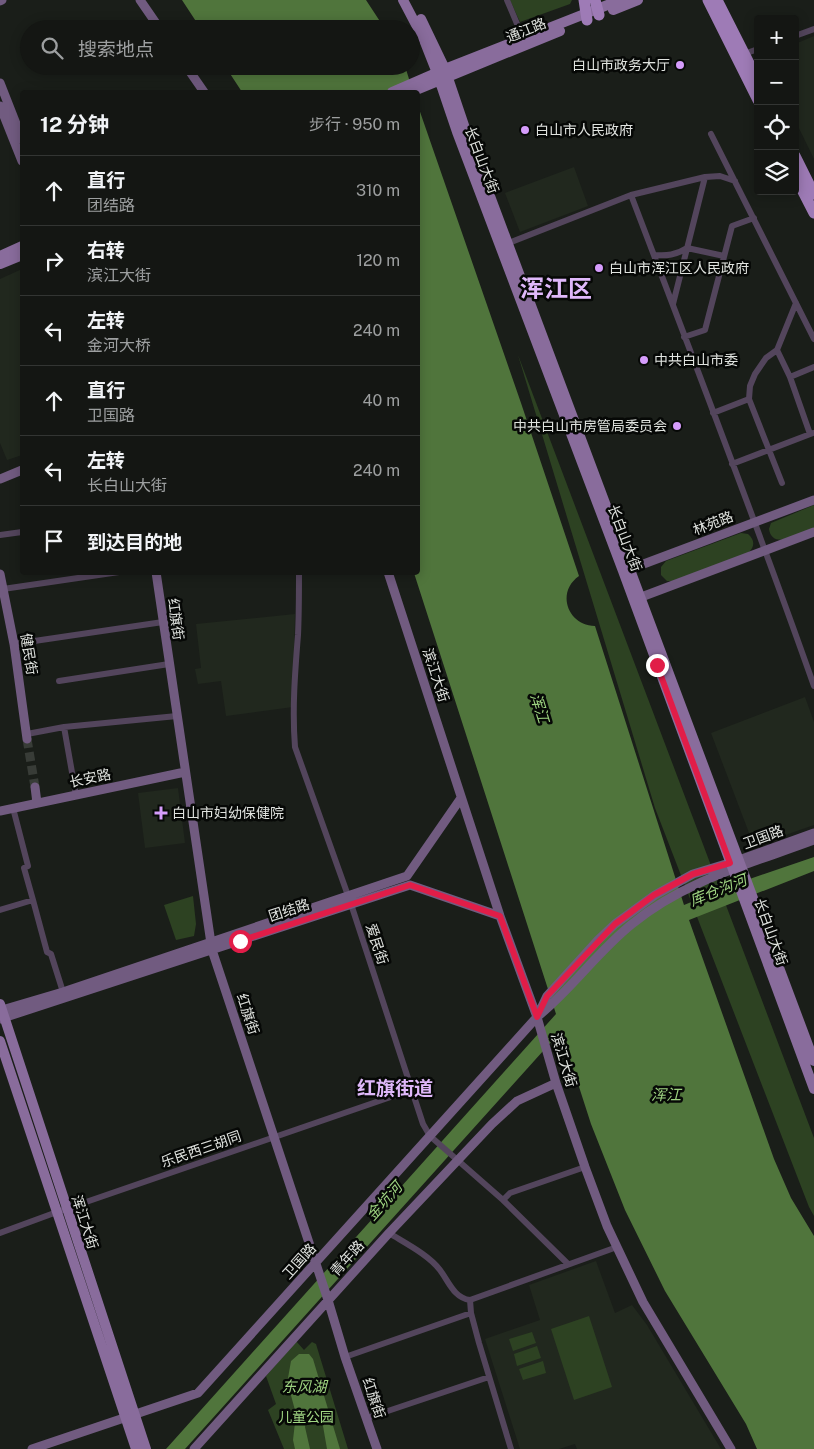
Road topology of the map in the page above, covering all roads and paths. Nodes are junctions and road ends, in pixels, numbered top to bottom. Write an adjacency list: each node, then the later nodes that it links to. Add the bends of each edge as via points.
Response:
1 (140, 0): 12 (street)
2 (404, 0): 13 (main road, 长白山大街)
3 (411, 0): 22 (main road, 长白山大街, via 432,38)
4 (506, 0): 17 (street)
5 (584, 0): 11 (highway)
6 (620, 0): 10 (main road, 通江路)
7 (638, 0): 10 (main road, 通江路)
8 (708, 0): 28 (highway)
9 (717, 0): 19 (highway)
10 (598, 8): 11 (main road, 通江路)
11 (586, 17): 17 (main road, 通江路); 22 (main road, 通江路)
12 (154, 20)
13 (414, 20)
14 (814, 29): 16 (street)
15 (420, 32): 22 (main road, 长白山大街)
16 (799, 35)
17 (523, 38): 22 (main road, 通江路)
18 (754, 50): 19 (street)
19 (744, 54): 20 (highway)
20 (754, 73)
21 (192, 75): 25 (street)
22 (442, 75): 24 (main road, 通江路); 41 (main road, 长白山大街, via 451,117)
23 (0, 83): 30 (street)
24 (424, 83): 26 (main road); 27 (main road)
25 (203, 90)
26 (399, 90)
27 (414, 90)
28 (754, 92)
29 (0, 106): 32 (street)
30 (20, 134)
31 (711, 134): 35 (street)
32 (20, 155)
33 (799, 164): 37 (highway)
34 (706, 177): 35 (street, via 720,176); 38 (street); 43 (street)
35 (735, 181): 40 (street)
36 (799, 184): 39 (highway)
37 (814, 194)
38 (631, 195): 41 (street); 44 (street)
39 (814, 213)
40 (754, 218): 47 (street, via 732,226); 49 (street)
41 (504, 245): 70 (main road, 长白山大街)
42 (20, 247): 45 (main road)
43 (687, 248): 44 (street, via 669,256); 47 (street); 50 (street)
44 (654, 255): 50 (street)
45 (0, 256)
46 (20, 256): 48 (main road)
47 (724, 256): 51 (street, via 705,330)
48 (0, 264)
49 (796, 303): 52 (street); 53 (street)
50 (673, 304): 51 (street)
51 (684, 337): 57 (street)
52 (814, 339)
53 (777, 350): 55 (street); 56 (street, via 766,358 755,374)
54 (814, 367): 55 (street)
55 (790, 377): 58 (street)
56 (749, 399): 57 (street); 59 (street)
57 (713, 413): 60 (street)
58 (812, 434): 59 (street)
59 (769, 450): 60 (street); 63 (street)
60 (732, 464): 65 (street)
61 (20, 471): 62 (street)
62 (0, 479)
63 (782, 483)
64 (814, 500): 65 (street, 林苑路)
65 (756, 522): 69 (street); 70 (street, 林苑路)
66 (20, 532): 68 (street)
67 (814, 532): 69 (street)
68 (0, 535)
69 (766, 550): 77 (street); 82 (street)
70 (627, 570): 77 (main road, 长白山大街)
71 (0, 574): 76 (street, 健民街)
72 (99, 575): 76 (street)
73 (156, 575): 78 (street, 红旗街)
74 (299, 575): 100 (street, 爱民街, via 295,747)
75 (389, 575): 89 (street, 滨江大街)
76 (3, 589): 79 (street, 健民街)
77 (637, 598): 95 (main road, 长白山大街)
78 (163, 622): 79 (street); 80 (street, 红旗街)
79 (14, 644): 85 (street, 健民街)
80 (169, 664): 81 (street); 83 (street, 红旗街)
81 (59, 680)
82 (814, 686)
83 (177, 716): 84 (street); 86 (street, 红旗街)
84 (64, 727): 85 (street); 88 (street)
85 (27, 737)
86 (185, 772): 88 (street, 长安路); 103 (street, 红旗街)
87 (35, 787): 90 (street)
88 (76, 795): 90 (street, 长安路)
89 (461, 798): 97 (street); 102 (street, 滨江大街)
90 (36, 803): 91 (street, 长安路)
91 (13, 808): 92 (street, 长安路); 99 (street)
92 (0, 811)
93 (814, 833): 95 (street, 卫国路)
94 (814, 840): 95 (street, 卫国路)
95 (735, 865): 96 (street, 卫国路); 98 (main road, 长白山大街)
96 (695, 878): 106 (street, via 630,925); 106 (street, via 654,895 615,924 547,996)
97 (409, 880): 100 (street, 团结路); 102 (street)
98 (748, 897): 108 (main road, 长白山大街); 110 (main road, 长白山大街)
99 (33, 900): 101 (street); 104 (street, via 47,952 51,954)
100 (349, 901): 103 (street, 团结路); 111 (street, 爱民街)
101 (0, 910)
102 (500, 916): 106 (street, 滨江大街)
103 (211, 946): 104 (street, 团结路); 105 (street, 团结路); 112 (street, 红旗街)
104 (63, 992): 105 (street, 团结路)
105 (1, 1012): 117 (main road, 浑江大街)
106 (537, 1017): 109 (street, 滨江大街); 113 (street, 卫国路)
107 (0, 1041): 117 (main road, 浑江大街)
108 (814, 1061)
109 (556, 1083): 114 (street, 青年路, via 509,1107); 115 (street, 滨江大街)
110 (814, 1089)
111 (411, 1090): 112 (street, 乐民西三胡同); 113 (street, 爱民街, via 422,1124)
112 (274, 1137): 117 (street, 乐民西三胡同); 122 (street, 红旗街)
113 (433, 1139): 114 (street, 爱民街); 122 (street, 卫国路)
114 (457, 1159): 116 (street, 爱民街); 119 (street, 青年路)
115 (584, 1166): 116 (street, via 510,1193); 120 (street, 滨江大街)
116 (503, 1200): 121 (street, 爱民街)
117 (62, 1210): 118 (street, 乐民西三胡同); 128 (main road, 浑江大街)
118 (0, 1233)
119 (388, 1233): 123 (street, 青年路); 124 (street, via 439,1268 457,1295)
120 (617, 1247): 121 (street); 136 (street, 滨江大街, via 661,1335)
121 (568, 1264): 124 (street)
122 (317, 1267): 123 (street, 红旗街); 128 (street, 卫国路, via 198,1393)
123 (327, 1297): 126 (street, 红旗街); 133 (street, 青年路)
124 (470, 1300): 125 (street)
125 (471, 1314): 126 (street); 127 (street)
126 (345, 1358): 129 (street, 红旗街)
127 (489, 1377): 129 (street); 135 (street)
128 (130, 1415): 130 (street, 卫国路); 131 (main road, 浑江大街); 132 (main road, 浑江大街)
129 (366, 1418): 134 (street, 红旗街)
130 (32, 1449)
131 (136, 1449)
132 (146, 1449)
133 (194, 1449)
134 (376, 1449)
135 (511, 1449)
136 (731, 1449)

